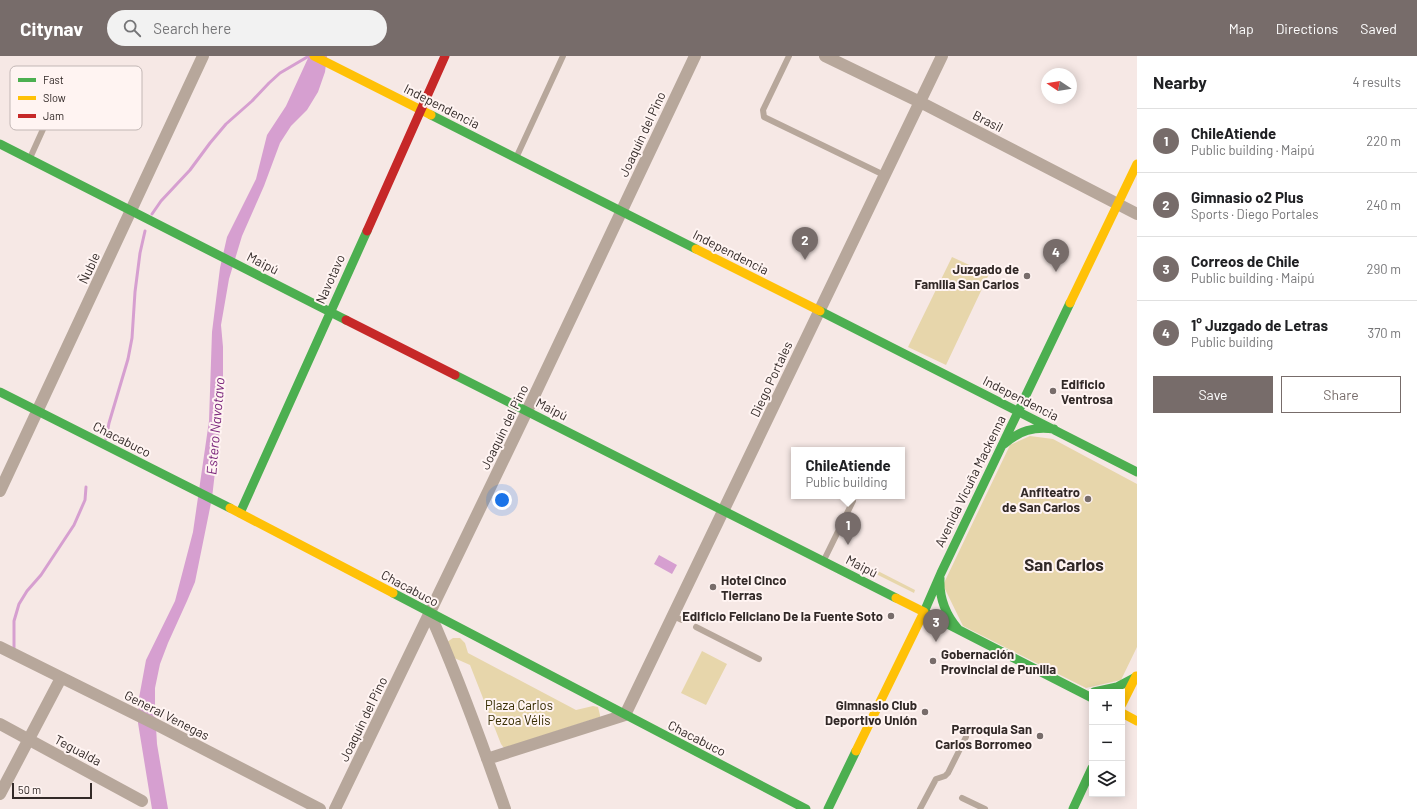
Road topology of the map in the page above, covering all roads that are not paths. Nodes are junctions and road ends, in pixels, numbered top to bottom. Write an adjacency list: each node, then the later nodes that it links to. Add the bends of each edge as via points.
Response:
1 (203, 56): 18 (street, Ñuble)
2 (314, 56): 10 (street, Independencia)
3 (445, 56): 10 (street, Navotavo)
4 (563, 56): 13 (lane)
5 (695, 56): 19 (street, Joaquín del Pino)
6 (789, 56): 16 (lane, via 763,110 764,118)
7 (824, 56): 9 (street, Brasil)
8 (942, 56): 9 (street, Diego Portales)
9 (920, 102): 16 (street, Diego Portales); 17 (street, Brasil)
10 (420, 109): 13 (street, Independencia); 21 (street, Navotavo)
11 (42, 130): 14 (lane)
12 (0, 144): 14 (street, Maipú)
13 (516, 158): 19 (street, Independencia)
14 (29, 159): 18 (street, Maipú)
15 (1137, 164): 17 (street, Avenida Vicuña Mackenna)
16 (884, 175): 22 (street, Diego Portales)
17 (1118, 205): 20 (street, Brasil); 25 (street, Avenida Vicuña Mackenna)
18 (130, 211): 21 (street, Maipú); 26 (street, Ñuble)
19 (621, 211): 22 (street, Independencia); 24 (street, Joaquín del Pino)
20 (1137, 214)
21 (330, 311): 24 (street, Maipú); 33 (street, Navotavo)
22 (819, 311): 25 (street, Independencia); 32 (street, Diego Portales)
23 (0, 392): 26 (street, Chacabuco)
24 (527, 411): 32 (street, Maipú); 37 (street, Joaquín del Pino)
25 (1018, 411): 27 (street, Independencia); 28 (street, Avenida Vicuña Mackenna)
26 (38, 412): 30 (street, Ñuble); 33 (street, Chacabuco)
27 (1054, 429): 28 (street, via 1038,427 1024,430 1009,439); 29 (street, Independencia)
28 (998, 453): 35 (street, Avenida Vicuña Mackenna)
29 (1137, 472)
30 (0, 491)
31 (854, 501): 34 (lane)
32 (724, 512): 34 (street, Maipú); 49 (street, Diego Portales, via 678,618)
33 (240, 513): 37 (street, Chacabuco)
34 (823, 561): 36 (street, Maipú)
35 (941, 573): 36 (street, Avenida Vicuña Mackenna); 39 (street, via 942,604)
36 (924, 612): 39 (street, Maipú); 64 (street, Avenida Vicuña Mackenna)
37 (430, 614): 49 (street, Chacabuco); 55 (street); 61 (street, Joaquín del Pino)
38 (696, 627): 41 (lane)
39 (959, 630): 46 (street, Maipú)
40 (0, 647): 43 (street, General Venegas)
41 (760, 658)
42 (1136, 676): 44 (street, via 1117,687); 48 (street)
43 (61, 678): 54 (street); 60 (street, General Venegas, via 157,724)
44 (1107, 689)
45 (1089, 692): 46 (street)
46 (1081, 693): 47 (street, Maipú)
47 (1089, 697)
48 (1125, 698)
49 (625, 715): 55 (street); 63 (street, Chacabuco)
50 (1125, 715): 51 (street)
51 (1137, 721)
52 (0, 724): 54 (street, Tegualda)
53 (966, 737): 65 (lane, via 946,776 936,779)
54 (28, 740): 57 (street); 59 (street, Tegualda)
55 (487, 759): 62 (street)
56 (1089, 774): 67 (street)
57 (0, 794)
58 (962, 798): 66 (lane)
59 (142, 801)
60 (320, 809)
61 (335, 809)
62 (505, 809)
63 (806, 809)
64 (828, 809)
65 (920, 809)
66 (985, 809)
67 (1073, 809)

